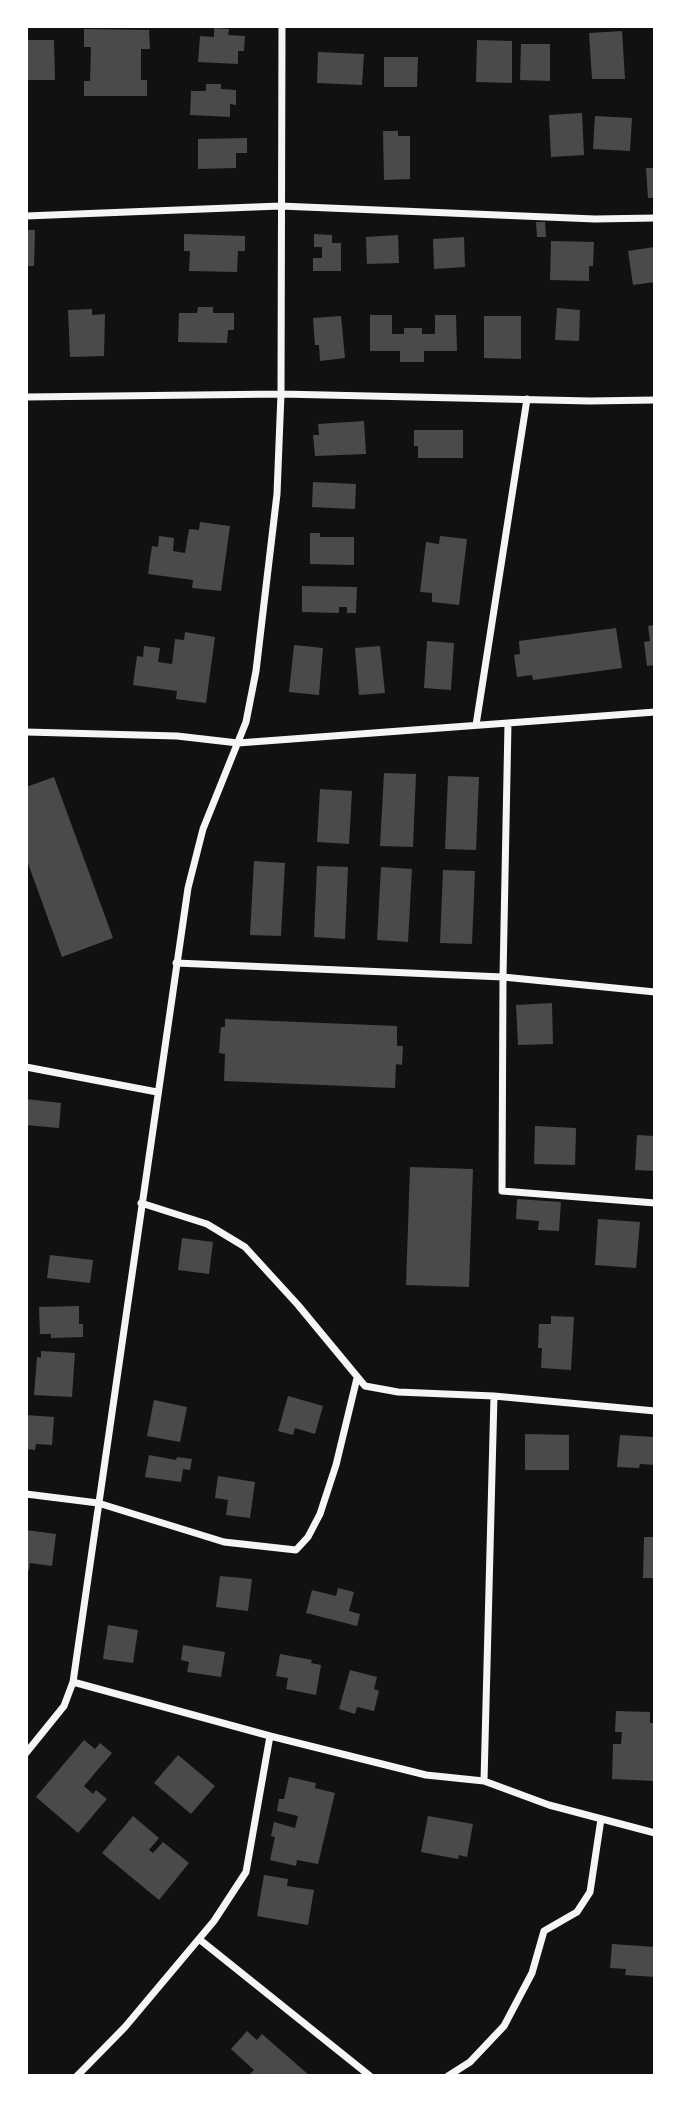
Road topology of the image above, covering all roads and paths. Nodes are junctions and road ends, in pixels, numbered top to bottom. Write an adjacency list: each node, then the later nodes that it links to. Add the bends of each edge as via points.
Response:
1 (282, 26): 2 (street)
2 (280, 206): 3 (street); 4 (street); 5 (street)
3 (26, 216)
4 (655, 218)
5 (281, 394): 6 (street); 7 (street); 13 (street, via 277,494 257,658 252,697)
6 (26, 397)
7 (527, 399): 8 (street); 11 (street)
8 (655, 400)
9 (655, 712): 10 (street)
10 (508, 723): 11 (street); 15 (street)
11 (476, 725): 13 (street)
12 (26, 732): 13 (street, via 177,736)
13 (238, 743): 14 (street, via 198,848)
14 (176, 963): 15 (street); 18 (street)
15 (503, 977): 16 (street); 20 (street, via 502,1191)
16 (655, 992)
17 (26, 1068): 18 (street)
18 (157, 1092): 19 (street)
19 (141, 1203): 21 (street, via 206,1224 245,1247); 25 (street)
20 (655, 1203)
21 (357, 1378): 22 (street, via 365,1387 398,1392); 25 (street, via 337,1465 320,1514 296,1550 224,1542)
22 (494, 1396): 23 (street); 29 (street)
23 (655, 1411)
24 (26, 1494): 25 (street)
25 (98, 1503): 26 (street)
26 (73, 1682): 27 (street); 28 (street, via 64,1706)
27 (270, 1736): 29 (street, via 426,1776); 32 (street, via 246,1872)
28 (26, 1753)
29 (484, 1781): 30 (street)
30 (601, 1819): 31 (street); 35 (street, via 590,1892 577,1912 544,1931 532,1973 504,2026 470,2062)
31 (655, 1833)
32 (199, 1939): 33 (street); 34 (street)
33 (77, 2076)
34 (370, 2076)
35 (448, 2076)

